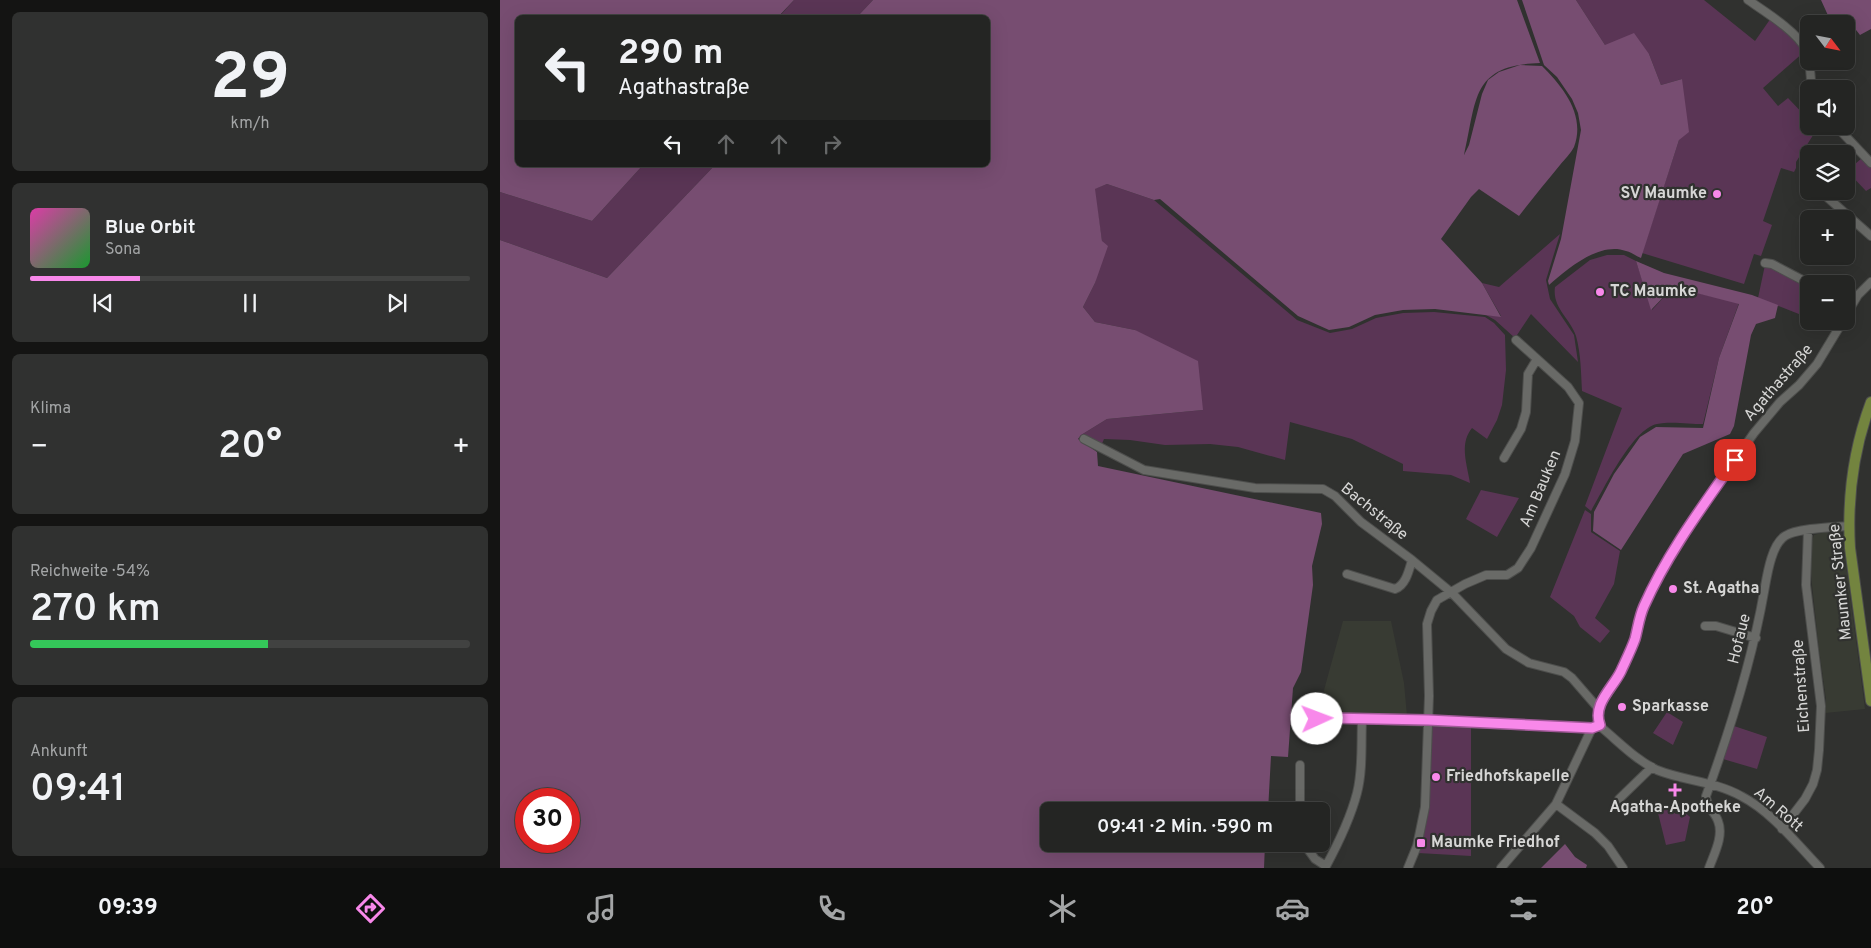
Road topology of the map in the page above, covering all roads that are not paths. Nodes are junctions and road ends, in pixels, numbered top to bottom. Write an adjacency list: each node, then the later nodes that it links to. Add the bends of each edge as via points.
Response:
1 (1748, 0): 2 (street, via 1772,16 1802,44 1807,52)
2 (1811, 80)
3 (1845, 135): 4 (street)
4 (1871, 163)
5 (1831, 200): 6 (street)
6 (1871, 236)
7 (1765, 262): 8 (street)
8 (1800, 279)
9 (1871, 282): 10 (street)
10 (1855, 298)
11 (1838, 330): 25 (street, Agathastraße, via 1817,364 1767,417 1694,518 1644,605 1620,674)
12 (1516, 340): 13 (street, Am Bauken)
13 (1537, 359): 16 (street, via 1528,374 1526,412 1521,429); 21 (street, Am Bauken, via 1568,387 1578,403 1571,458 1531,548 1518,568 1507,575 1486,575)
14 (1871, 402): 17 (main road, Maumker Straße, via 1854,460)
15 (1084, 439): 19 (street, Bachstraße, via 1144,470 1255,488 1323,489)
16 (1504, 458)
17 (1848, 526): 18 (street, Hofaue); 24 (main road, Maumker Straße)
18 (1808, 530): 23 (street, Hofaue, via 1786,535 1775,549); 36 (street, Eichenstraße, via 1806,585 1821,706 1819,750 1813,784)
19 (1412, 560): 20 (street, via 1407,576 1395,589); 21 (street, Bachstraße)
20 (1347, 574)
21 (1452, 593): 25 (street, Bachstraße, via 1506,649 1529,663 1564,672); 28 (street, via 1437,600 1427,624)
22 (1705, 626): 23 (street, via 1716,626)
23 (1756, 638): 32 (street, Hofaue)
24 (1871, 700)
25 (1598, 708): 29 (street)
26 (1317, 719): 27 (street)
27 (1362, 720): 28 (street); 38 (street, via 1357,792 1343,834)
28 (1428, 720): 29 (street); 39 (street, via 1425,807 1417,846)
29 (1596, 726): 31 (street, Am Rott); 35 (street)
30 (1300, 764): 34 (street)
31 (1652, 767): 32 (street, Am Rott); 33 (street)
32 (1711, 784): 36 (street, Am Rott, via 1742,796); 42 (street, Hofaue, via 1706,800 1718,821 1719,834)
33 (1619, 799)
34 (1300, 802)
35 (1556, 804): 40 (street); 41 (street, via 1595,833)
36 (1782, 829): 43 (street, Am Rott)
37 (1309, 852): 38 (street)
38 (1325, 867)
39 (1408, 868)
40 (1501, 868)
41 (1623, 868)
42 (1709, 868)
43 (1820, 868)

